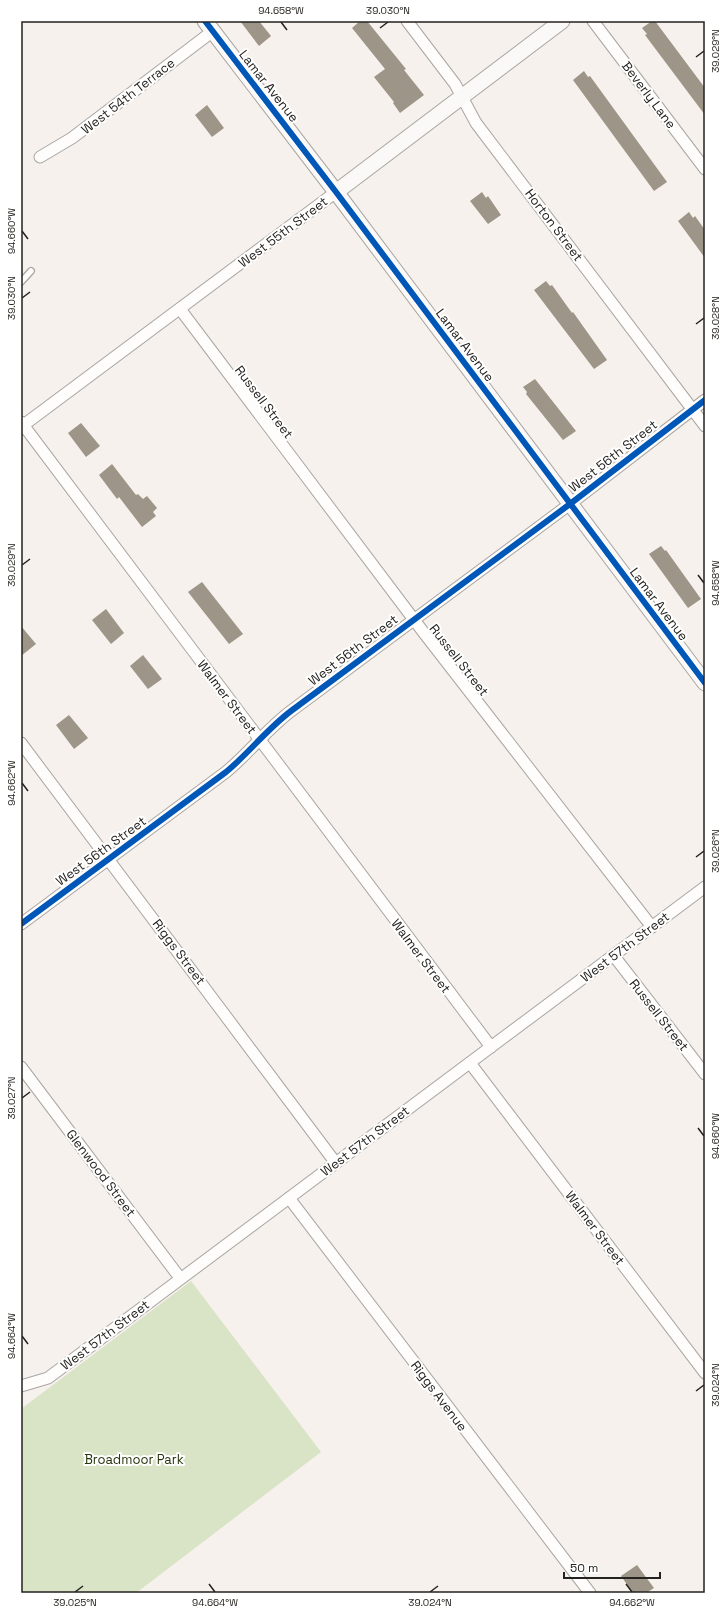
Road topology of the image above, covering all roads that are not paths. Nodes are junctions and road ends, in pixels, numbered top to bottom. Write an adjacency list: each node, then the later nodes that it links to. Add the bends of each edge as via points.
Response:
1 (407, 21): 5 (street, Horton Street, via 455,84)
2 (562, 21): 5 (street, West 55th Street)
3 (593, 21): 7 (street, Beverly Lane)
4 (209, 26): 6 (street, West 54th Terrace, via 72,138); 8 (street, Lamar Avenue)
5 (461, 96): 8 (street, West 55th Street); 13 (street, Horton Street, via 476,123)
6 (40, 157)
7 (705, 168)
8 (336, 192): 11 (street, West 55th Street); 16 (street, Lamar Avenue)
9 (31, 271): 10 (lane)
10 (21, 282)
11 (180, 308): 14 (street, West 55th Street); 17 (street, Russell Street)
12 (705, 400): 13 (street, West 56th Street)
13 (692, 409): 15 (street, Horton Street); 16 (street, West 56th Street)
14 (22, 425): 19 (street, Walmer Street)
15 (705, 426)
16 (570, 504): 17 (street, West 56th Street); 18 (street, Lamar Avenue)
17 (414, 618): 19 (street, West 56th Street, via 274,723); 24 (street, Russell Street)
18 (705, 684)
19 (259, 740): 21 (street, West 56th Street, via 226,772); 26 (street, Walmer Street)
20 (21, 743): 21 (street, Riggs Street)
21 (110, 859): 23 (street, West 56th Street); 30 (street, Riggs Street)
22 (705, 887): 24 (street, West 57th Street)
23 (21, 924)
24 (652, 927): 25 (street, West 57th Street)
25 (614, 956): 26 (street, West 57th Street); 29 (street, Russell Street)
26 (491, 1047): 27 (street, West 57th Street)
27 (470, 1063): 30 (street, West 57th Street); 33 (street, Walmer Street)
28 (21, 1067): 32 (street, Glenwood Street)
29 (705, 1074)
30 (335, 1162): 31 (street, West 57th Street)
31 (289, 1198): 32 (street, West 57th Street); 35 (street, Riggs Avenue)
32 (180, 1278): 34 (street, West 57th Street, via 48,1378)
33 (705, 1371)
34 (21, 1386)
35 (590, 1593)

